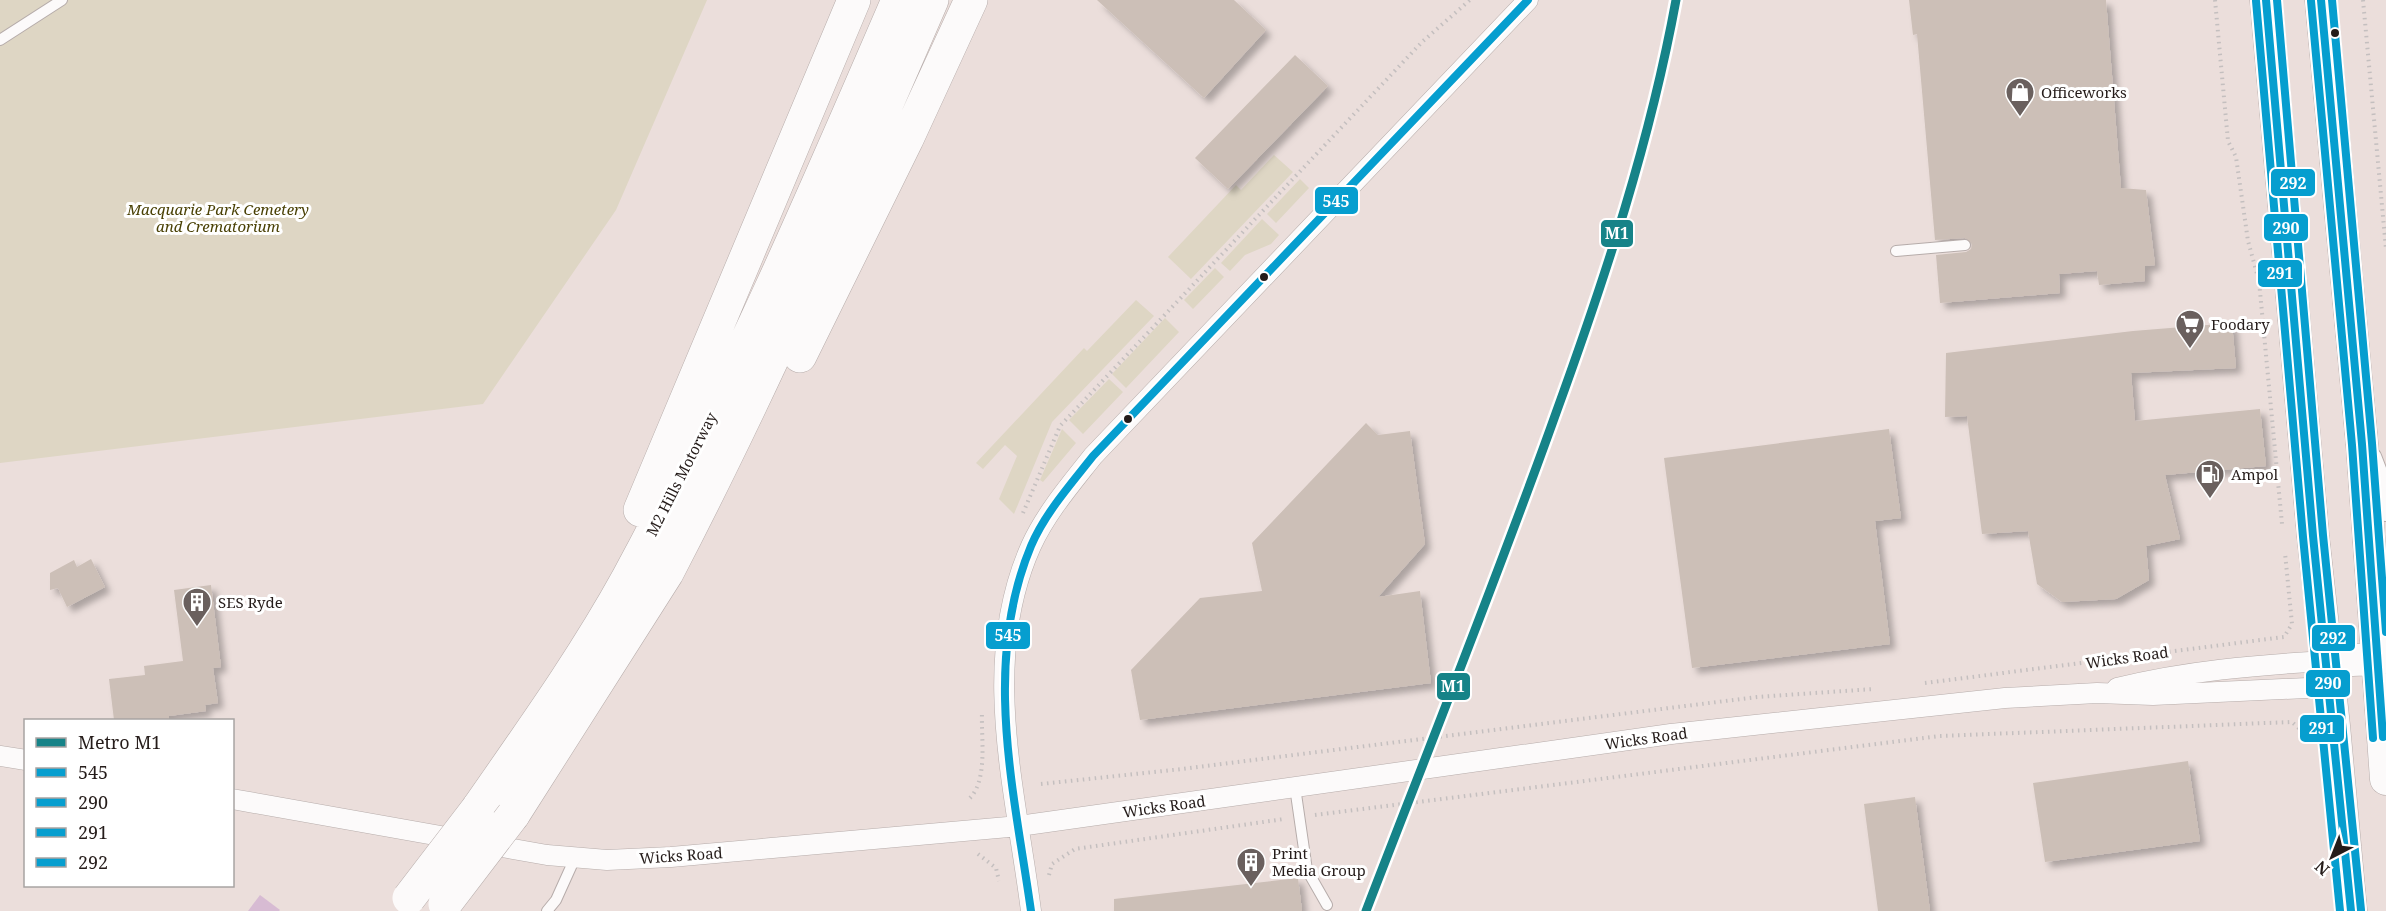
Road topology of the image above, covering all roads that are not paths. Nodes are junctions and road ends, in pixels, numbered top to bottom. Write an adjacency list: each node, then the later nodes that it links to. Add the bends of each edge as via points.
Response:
1 (62, 0): 9 (lane)
2 (854, 0): 15 (highway, via 640,509)
3 (898, 0): 15 (highway, M2 Hills Motorway, via 742,353)
4 (932, 0): 14 (highway, M2 Hills Motorway, via 793,320)
5 (971, 0): 14 (highway, via 769,419)
6 (1528, 0): 23 (street, via 1094,456 1059,498 1032,545 1019,580 1003,668 1004,715)
7 (2266, 0): 17 (main road)
8 (2321, 0): 12 (main road)
9 (0, 40)
10 (1965, 245): 11 (lane)
11 (1896, 251)
12 (2362, 444): 13 (main road); 16 (main road)
13 (2386, 507)
14 (688, 531): 27 (highway, M2 Hills Motorway, bridge, via 667,573 513,815)
15 (627, 579): 25 (highway, M2 Hills Motorway, bridge, via 557,693 478,808)
16 (2383, 672): 17 (main road, Wicks Road); 20 (main road)
17 (2327, 674): 21 (street, Wicks Road, via 2153,695 2097,693 2005,698 1715,729); 30 (main road)
18 (0, 756): 19 (street)
19 (24, 760)
20 (2386, 779)
21 (1295, 787): 23 (street, Wicks Road); 26 (lane, via 1307,870)
22 (234, 799): 24 (street, Wicks Road)
23 (1019, 826): 24 (street, Wicks Road, via 671,857); 29 (street)
24 (575, 858): 28 (lane)
25 (404, 904)
26 (1327, 905)
27 (442, 908)
28 (547, 911)
29 (1031, 911)
30 (2350, 911)

